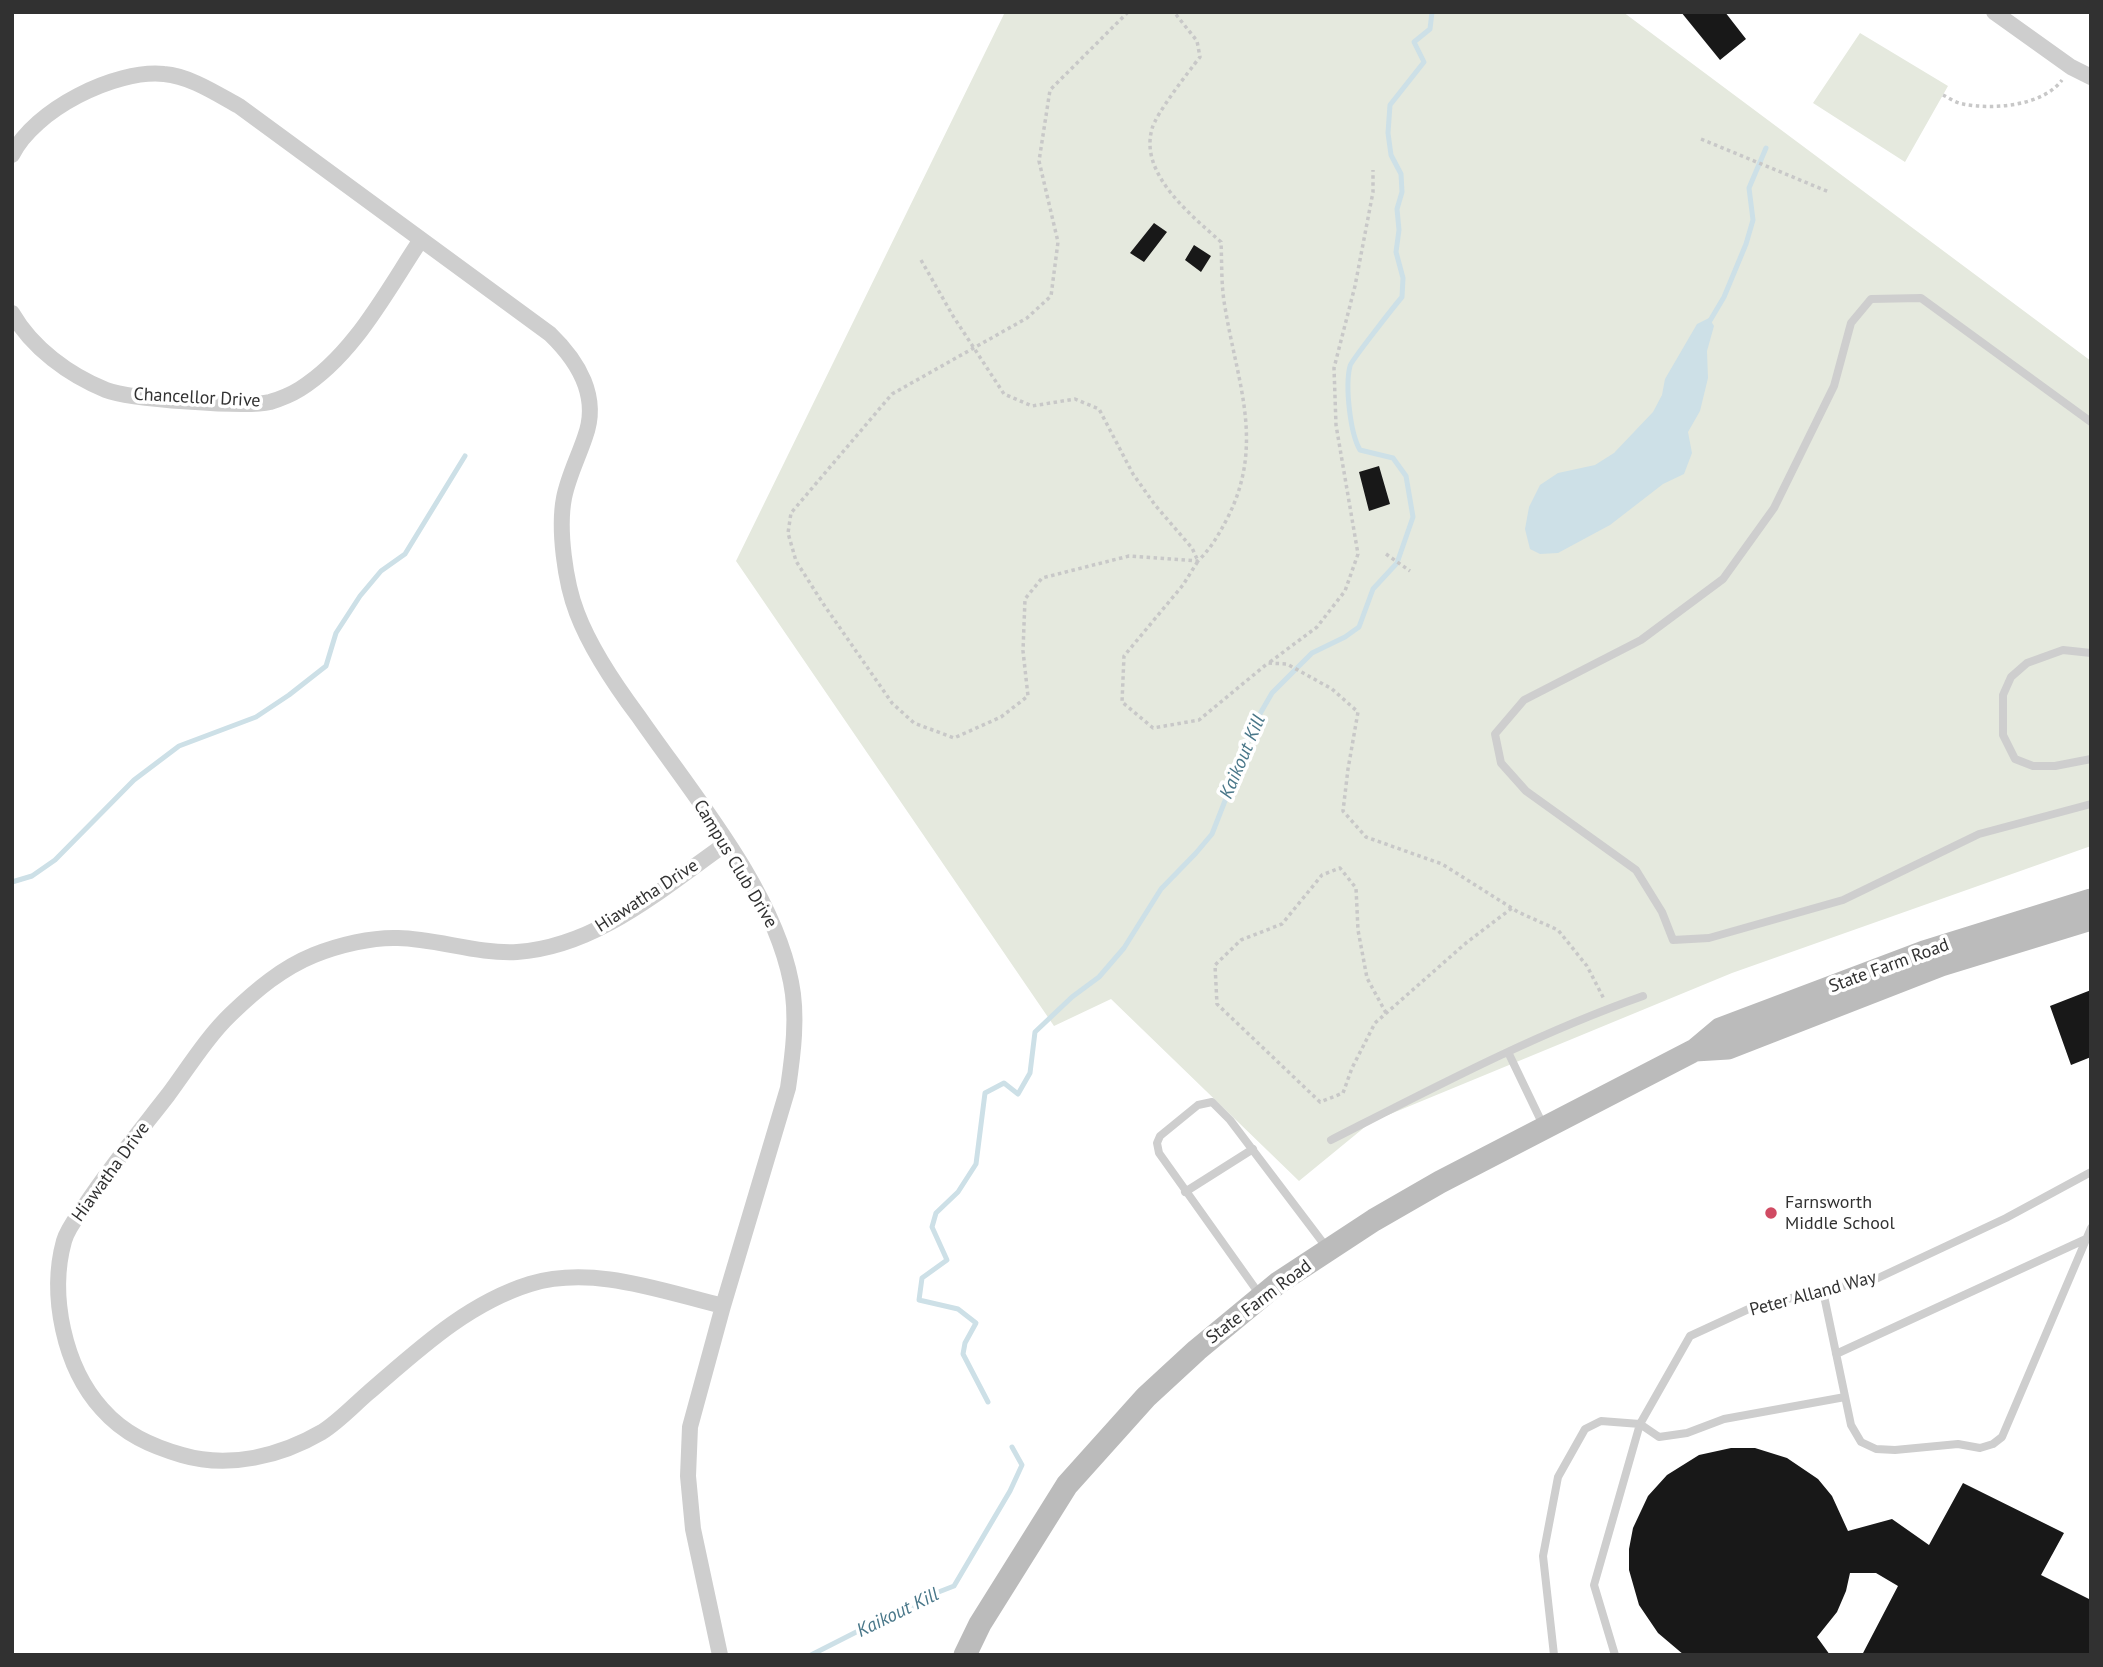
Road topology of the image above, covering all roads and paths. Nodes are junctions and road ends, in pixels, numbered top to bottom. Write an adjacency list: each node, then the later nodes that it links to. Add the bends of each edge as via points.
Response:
1 (1128, 12): 14 (path, via 1049,90 1039,160 1058,242 1051,296 1027,318)
2 (1174, 12): 17 (path, via 1197,41 1200,57 1152,128 1150,157 1173,198 1220,242 1224,305 1246,410 1246,454 1236,500 1212,547)
3 (1994, 12): 4 (street)
4 (2071, 67): 5 (street); 6 (path, via 2054,90 2000,107 1961,104)
5 (2091, 77)
6 (1943, 95)
7 (1701, 139): 10 (path)
8 (12, 155): 11 (street, via 55,108 110,81 165,74 201,85 239,106)
9 (1373, 170): 20 (path, via 1355,286 1334,368 1336,425 1358,554 1345,591 1317,627)
10 (1829, 192)
11 (420, 241): 13 (street, Chancellor Drive, via 334,361 297,391 270,402 162,399 108,391 52,359 21,329); 23 (street, Campus Club Drive, via 550,334 580,371 587,390 587,434 568,483 561,528 575,610 625,698)
12 (921, 260): 14 (path)
13 (12, 313)
14 (974, 347): 17 (path, via 1003,394 1032,406 1075,399 1099,409 1133,474); 17 (path, via 891,394 791,513 788,533 796,561 892,703 914,723 954,738 1001,718 1028,696 1023,651 1025,599 1042,579 1129,556)
15 (2091, 422): 22 (lane, via 1921,298 1871,299 1851,323 1834,386 1774,509 1723,579 1641,640 1524,700 1495,734 1501,763 1526,791 1636,870 1673,940 1709,938 1843,900 1979,834)
16 (1386, 554): 18 (path)
17 (1198, 561): 20 (path, via 1124,656 1122,702 1153,728 1199,720)
18 (1410, 570)
19 (2091, 653): 21 (lane, via 2063,650 2027,663 2011,677 2003,695 2003,735 2015,759 2033,766)
20 (1268, 663): 25 (path, via 1287,664 1310,676 1358,712 1343,811 1366,837 1441,864)
21 (2091, 759)
22 (2091, 804)
23 (727, 843): 42 (street, Campus Club Drive, via 777,930 794,1013 788,1088); 42 (street, Hiawatha Drive, via 592,933 539,949 497,951 395,938 373,940 316,954 266,982 227,1017 99,1185 66,1235 59,1263 59,1304 72,1359 89,1394 114,1423 150,1445 219,1462 261,1457 324,1431 470,1312 535,1282 586,1277 618,1281)
24 (2091, 900): 30 (main road, State Farm Road, via 1924,952 1732,1024)
25 (1512, 908): 28 (path, via 1558,930 1587,966); 29 (path)
26 (2091, 919): 30 (main road, State Farm Road, via 1941,965 1728,1048)
27 (1643, 996): 28 (lane)
28 (1609, 1008): 31 (lane)
29 (1386, 1013): 29 (path, via 1375,1024 1343,1093 1320,1102 1217,1004 1215,965 1241,940 1282,924 1322,875 1340,868 1356,888 1367,978)
30 (1695, 1050): 32 (main road, State Farm Road)
31 (1508, 1052): 32 (lane); 33 (lane)
32 (1544, 1127): 39 (main road, State Farm Road, via 1440,1182)
33 (1331, 1140)
34 (1253, 1149): 36 (lane); 36 (lane, via 1212,1102 1198,1105 1157,1143); 39 (lane)
35 (2091, 1172): 40 (lane, Peter Alland Way, via 1878,1278)
36 (1185, 1192): 41 (lane)
37 (2091, 1228): 38 (lane)
38 (2086, 1239): 43 (lane); 44 (lane, via 2002,1437 1993,1444 1876,1449 1861,1442 1851,1425)
39 (1329, 1250): 41 (main road, State Farm Road)
40 (1824, 1291): 43 (lane); 45 (lane, Peter Alland Way, via 1753,1307 1690,1336)
41 (1261, 1297): 47 (main road, State Farm Road, via 1146,1397 1068,1485)
42 (723, 1306): 46 (street, Campus Club Drive, via 690,1427 688,1476 693,1529)
43 (1836, 1354): 44 (lane)
44 (1845, 1397): 45 (lane, via 1724,1419 1687,1433 1659,1437)
45 (1640, 1424): 48 (lane, via 1601,1421 1585,1429 1558,1477 1543,1556); 49 (lane, Peter Alland Way, via 1594,1585)
46 (720, 1655)
47 (965, 1655)
48 (1554, 1655)
49 (1615, 1655)

